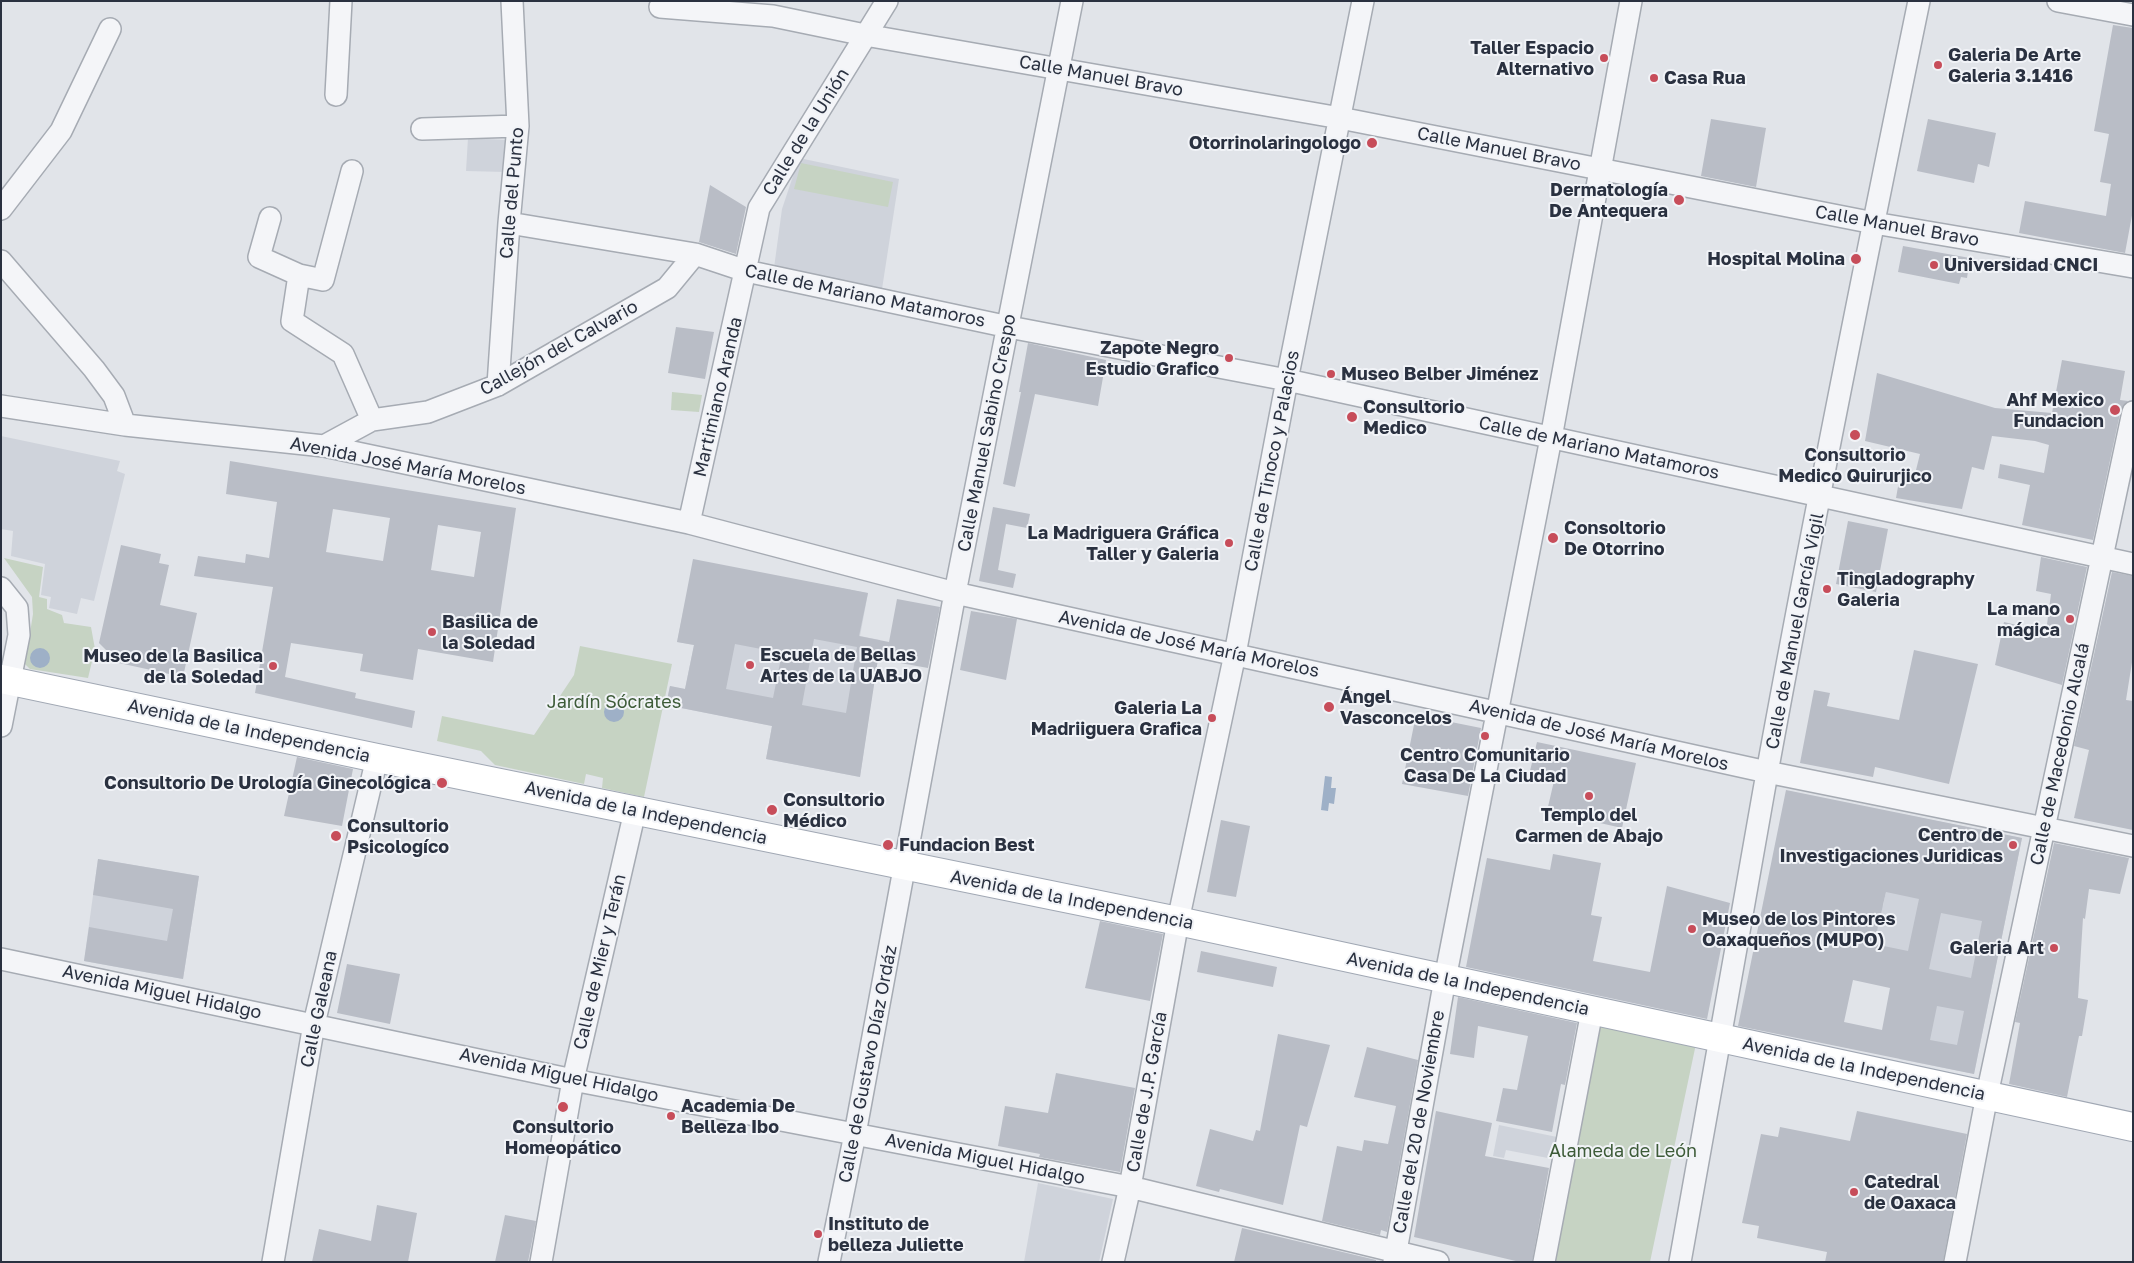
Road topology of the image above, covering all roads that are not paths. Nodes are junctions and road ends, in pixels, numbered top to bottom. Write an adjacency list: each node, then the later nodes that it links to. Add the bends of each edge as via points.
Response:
1 (341, 1): 14 (street)
2 (512, 1): 16 (street, Calle del Punto)
3 (887, 1): 12 (street, Calle de la Unión)
4 (1072, 1): 13 (street, Calle Manuel Sabino Crespo)
5 (1363, 1): 15 (street, Calle de Tinoco y Palacios)
6 (1631, 1): 18 (street, Calle del 20 de Noviembre)
7 (1919, 1): 23 (street, Calle de Manuel García Vigil)
8 (2058, 1): 10 (street)
9 (660, 7): 12 (street, Calle Manuel Bravo, via 773,16)
10 (2123, 10)
11 (110, 29): 20 (street, via 61,130)
12 (865, 35): 13 (street, Calle Manuel Bravo); 27 (street, Calle de la Unión, via 759,208)
13 (1059, 69): 15 (street, Calle Manuel Bravo); 29 (street, Calle Manuel Sabino Crespo)
14 (336, 95)
15 (1340, 118): 18 (street, Calle Manuel Bravo); 30 (street, Calle de Tinoco y Palacios)
16 (518, 126): 17 (street); 22 (street, Calle del Punto)
17 (422, 129)
18 (1601, 169): 23 (street, Calle Manuel Bravo); 36 (street, Calle del 20 de Noviembre)
19 (352, 171): 28 (street, via 323,280)
20 (1, 209)
21 (270, 218): 28 (street, via 259,256)
22 (509, 223): 24 (street, Calle de Mariano Matamoros); 31 (street, Calle del Punto)
23 (1874, 223): 26 (street, Calle Manuel Bravo); 38 (street, Calle de Manuel García Vigil)
24 (695, 254): 27 (street, Calle de Mariano Matamoros); 31 (street, Callejón del Calvario, via 667,288)
25 (1, 261): 35 (street, via 94,369 114,396)
26 (2133, 267)
27 (746, 271): 29 (street, Calle de Mariano Matamoros); 39 (street, Martimiano Aranda)
28 (299, 274): 34 (street, via 292,321 343,354)
29 (1009, 327): 30 (street, Calle de Mariano Matamoros); 43 (street, Calle Manuel Sabino Crespo)
30 (1287, 380): 36 (street, Calle de Mariano Matamoros); 44 (street, Calle de Tinoco y Palacios)
31 (498, 385): 34 (street, Callejón del Calvario, via 428,412)
32 (1, 406): 35 (street, Avenida José María Morelos)
33 (2133, 412): 40 (street, Calle de Macedonio Alcalá)
34 (372, 420): 37 (street, Callejón del Calvario)
35 (125, 425): 37 (street, Avenida José María Morelos)
36 (1551, 438): 38 (street, Calle de Mariano Matamoros); 46 (street, Calle del 20 de Noviembre)
37 (324, 446): 39 (street, Avenida José María Morelos)
38 (1820, 495): 40 (street, Calle de Mariano Matamoros); 49 (street, Calle de Manuel García Vigil)
39 (689, 523): 43 (street, Avenida de José María Morelos)
40 (2102, 557): 41 (street, Calle de Mariano Matamoros); 51 (street, Calle de Macedonio Alcalá)
41 (2133, 564)
42 (1, 588): 45 (street, via 17,608 18,635)
43 (955, 593): 44 (street, Avenida de José María Morelos); 53 (street, Calle Manuel Sabino Crespo)
44 (1234, 654): 46 (street, Avenida de José María Morelos); 54 (street, Calle de Tinoco y Palacios)
45 (6, 679): 47 (street); 48 (main road, Avenida de la Independencia)
46 (1498, 712): 49 (street, Avenida de José María Morelos); 56 (street, Calle del 20 de Noviembre)
47 (1, 726)
48 (377, 758): 50 (main road, Avenida de la Independencia); 58 (street, Calle Galeana)
49 (1767, 772): 51 (street, Avenida de José María Morelos); 59 (street, Calle de Manuel García Vigil)
50 (635, 811): 53 (main road, Avenida de la Independencia); 60 (street, Calle de Mier y Terán)
51 (2044, 828): 52 (street, Avenida de José María Morelos); 61 (street, Calle de Macedonio Alcalá)
52 (2133, 846)
53 (906, 866): 54 (main road, Avenida de la Independencia); 63 (street, Calle de Gustavo Díaz Ordáz)
54 (1178, 921): 56 (main road, Avenida de la Independencia); 64 (street, Calle de J.P. García)
55 (1, 959): 58 (street, Avenida Miguel Hidalgo)
56 (1444, 980): 57 (main road, Avenida de la Independencia); 65 (street, Calle del 20 de Noviembre)
57 (1592, 1012): 59 (main road, Avenida de la Independencia); 71 (street)
58 (314, 1024): 60 (street, Avenida Miguel Hidalgo); 66 (street, Calle Galeana)
59 (1722, 1038): 61 (main road, Avenida de la Independencia); 72 (street, Calle de Manuel García Vigil)
60 (573, 1080): 63 (street, Avenida Miguel Hidalgo); 67 (street, Calle de Mier y Terán)
61 (1987, 1095): 62 (main road, Avenida de la Independencia); 73 (street, Calle de Macedonio Alcalá)
62 (2133, 1127)
63 (855, 1134): 64 (street, Avenida Miguel Hidalgo); 68 (street, Calle de Gustavo Díaz Ordáz)
64 (1130, 1187): 65 (street, Avenida Miguel Hidalgo); 69 (street, Calle de J.P. García)
65 (1395, 1257): 70 (street, Avenida Miguel Hidalgo)
66 (273, 1262)
67 (541, 1262)
68 (829, 1262)
69 (1113, 1262)
70 (1438, 1262)
71 (1544, 1262)
72 (1680, 1262)
73 (1955, 1262)

